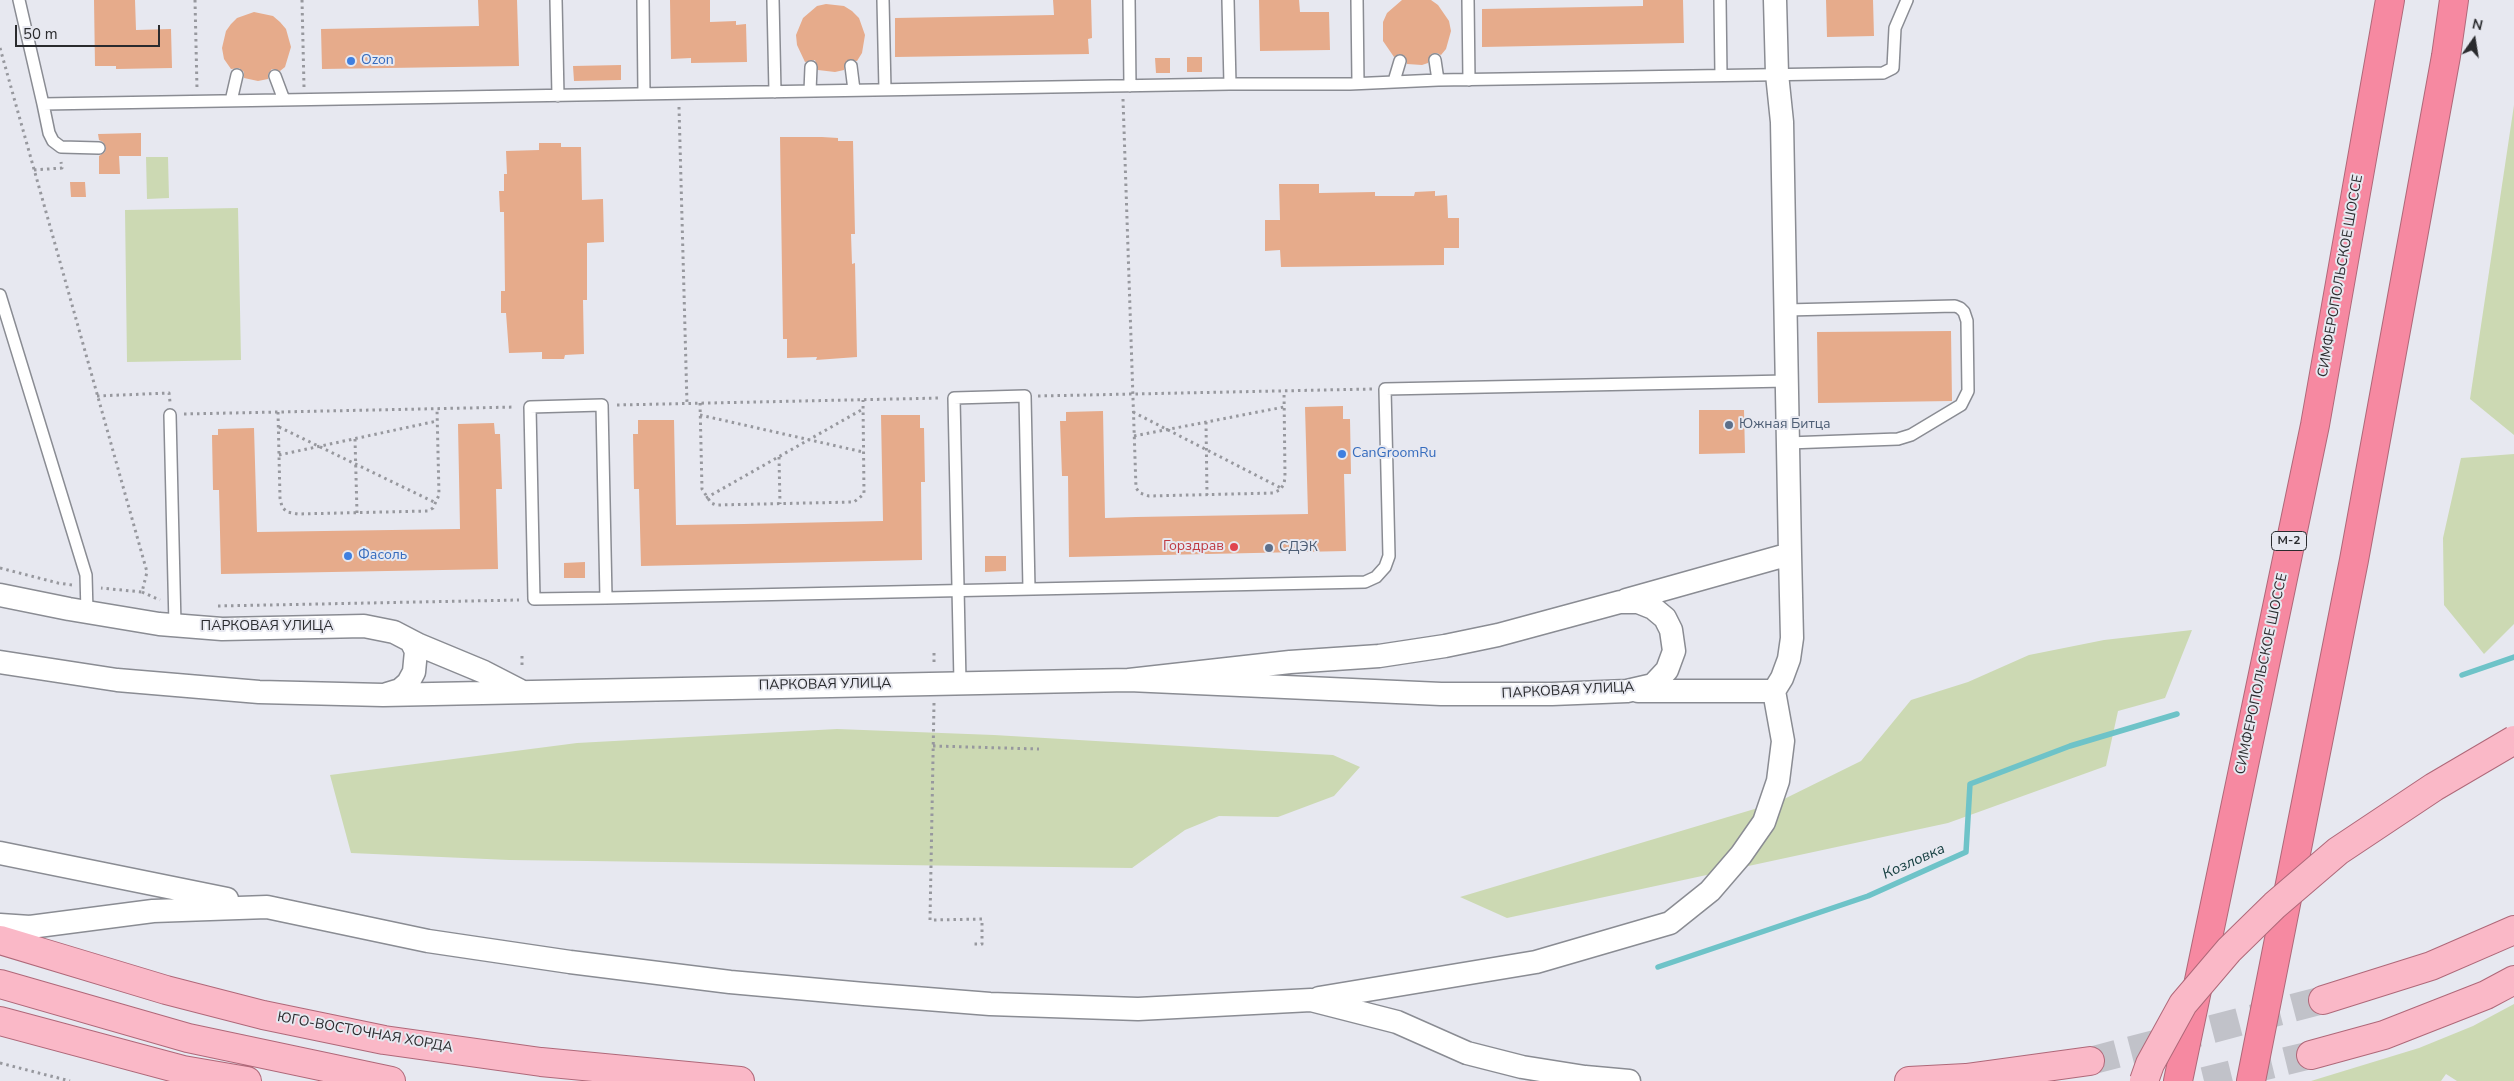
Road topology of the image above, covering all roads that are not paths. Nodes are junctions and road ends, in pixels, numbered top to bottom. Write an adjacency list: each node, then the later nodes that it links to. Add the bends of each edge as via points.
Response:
1 (19, 0): 37 (lane)
2 (556, 0): 34 (lane)
3 (643, 0): 33 (lane)
4 (773, 0): 32 (lane)
5 (883, 0): 30 (lane)
6 (1129, 0): 28 (lane)
7 (1228, 0): 27 (lane)
8 (1357, 0): 26 (lane)
9 (1468, 0): 24 (lane)
10 (1720, 0): 21 (lane)
11 (1775, 0): 19 (street)
12 (1907, 0): 19 (lane, via 1895,28 1894,61 1889,71)
13 (2390, 0): 79 (highway, СИМФЕРОПОЛЬСКОЕ ШОССЕ / М-2, via 2315,425)
14 (2454, 0): 80 (highway, via 2354,560)
15 (1435, 60): 23 (lane)
16 (1400, 61): 25 (lane)
17 (812, 66): 31 (lane)
18 (851, 66): 29 (lane)
19 (1777, 74): 21 (lane); 40 (street, via 1782,122)
20 (238, 75): 36 (lane)
21 (1721, 75): 24 (lane)
22 (275, 76): 35 (lane)
23 (1438, 80): 24 (lane); 25 (lane)
24 (1469, 80)
25 (1394, 81): 26 (lane)
26 (1358, 83): 27 (lane)
27 (1230, 84): 28 (lane)
28 (1126, 86): 30 (lane)
29 (854, 90): 30 (lane); 31 (lane)
30 (885, 90)
31 (810, 91): 32 (lane)
32 (775, 92): 33 (lane)
33 (644, 94): 34 (lane)
34 (558, 96): 35 (lane)
35 (284, 100): 36 (lane)
36 (231, 101): 37 (lane)
37 (43, 104): 38 (lane, via 53,141 61,147)
38 (99, 148)
39 (0, 294): 50 (lane, via 84,567)
40 (1786, 310): 41 (street); 43 (lane, via 1955,306 1964,312 1967,321 1968,374 1964,401 1911,435 1892,440)
41 (1787, 381): 43 (street); 45 (lane, via 1385,389 1388,556 1385,567 1376,577 1365,582)
42 (170, 415): 51 (lane)
43 (1788, 442): 44 (street)
44 (1790, 554): 49 (street); 57 (street, via 1791,645 1782,678)
45 (1029, 589): 46 (lane); 46 (lane, via 1025,396 954,398)
46 (958, 590): 48 (lane); 55 (lane)
47 (0, 595): 50 (street, ПАРКОВАЯ УЛИЦА)
48 (606, 598): 48 (lane, via 602,405 530,407 534,599)
49 (1620, 602): 54 (street, ПАРКОВАЯ УЛИЦА, via 1498,635 1435,648); 56 (street, ПАРКОВАЯ УЛИЦА, via 1638,602 1665,618 1671,630 1674,651 1667,670 1652,685)
50 (87, 612): 51 (street, ПАРКОВАЯ УЛИЦА)
51 (175, 625): 52 (street, ПАРКОВАЯ УЛИЦА, via 222,629 364,626 394,632)
52 (411, 641): 58 (street, ПАРКОВАЯ УЛИЦА); 59 (street, via 416,661 408,683 400,690)
53 (0, 662): 59 (street, ПАРКОВАЯ УЛИЦА, via 117,680 240,691)
54 (1129, 680): 55 (street, ПАРКОВАЯ УЛИЦА); 56 (street, ПАРКОВАЯ УЛИЦА, via 1441,694)
55 (960, 682): 58 (street, ПАРКОВАЯ УЛИЦА)
56 (1627, 691): 57 (street)
57 (1774, 691): 68 (street, via 1783,741 1778,780 1764,822 1710,891 1670,923 1536,962)
58 (522, 692): 59 (street, ПАРКОВАЯ УЛИЦА)
59 (383, 695)
60 (2514, 740): 78 (main road, bridge, via 2434,787 2338,851 2275,905 2228,950 2183,1004)
61 (0, 853): 62 (street)
62 (267, 907): 63 (street, via 152,911 30,927); 68 (street, via 428,941 570,962 730,982 864,994 990,1004 1138,1010)
63 (0, 925)
64 (2514, 930): 69 (main road, via 2431,966)
65 (0, 940): 75 (main road, ЮГО-ВОСТОЧНАЯ ХОРДА, via 166,990 263,1015 384,1040 541,1062)
66 (2514, 980): 71 (main road, via 2486,995 2401,1029)
67 (0, 984): 74 (main road, via 188,1038)
68 (1310, 1000): 76 (street, via 1397,1022 1467,1052 1522,1067 1585,1078)
69 (2323, 1000)
70 (0, 1021): 73 (main road, via 183,1070)
71 (2311, 1054)
72 (2090, 1061): 77 (main road, via 1966,1078)
73 (247, 1081)
74 (391, 1081)
75 (740, 1081)
76 (1629, 1081)
77 (1909, 1081)
78 (2144, 1081)
79 (2178, 1081)
80 (2251, 1081)

